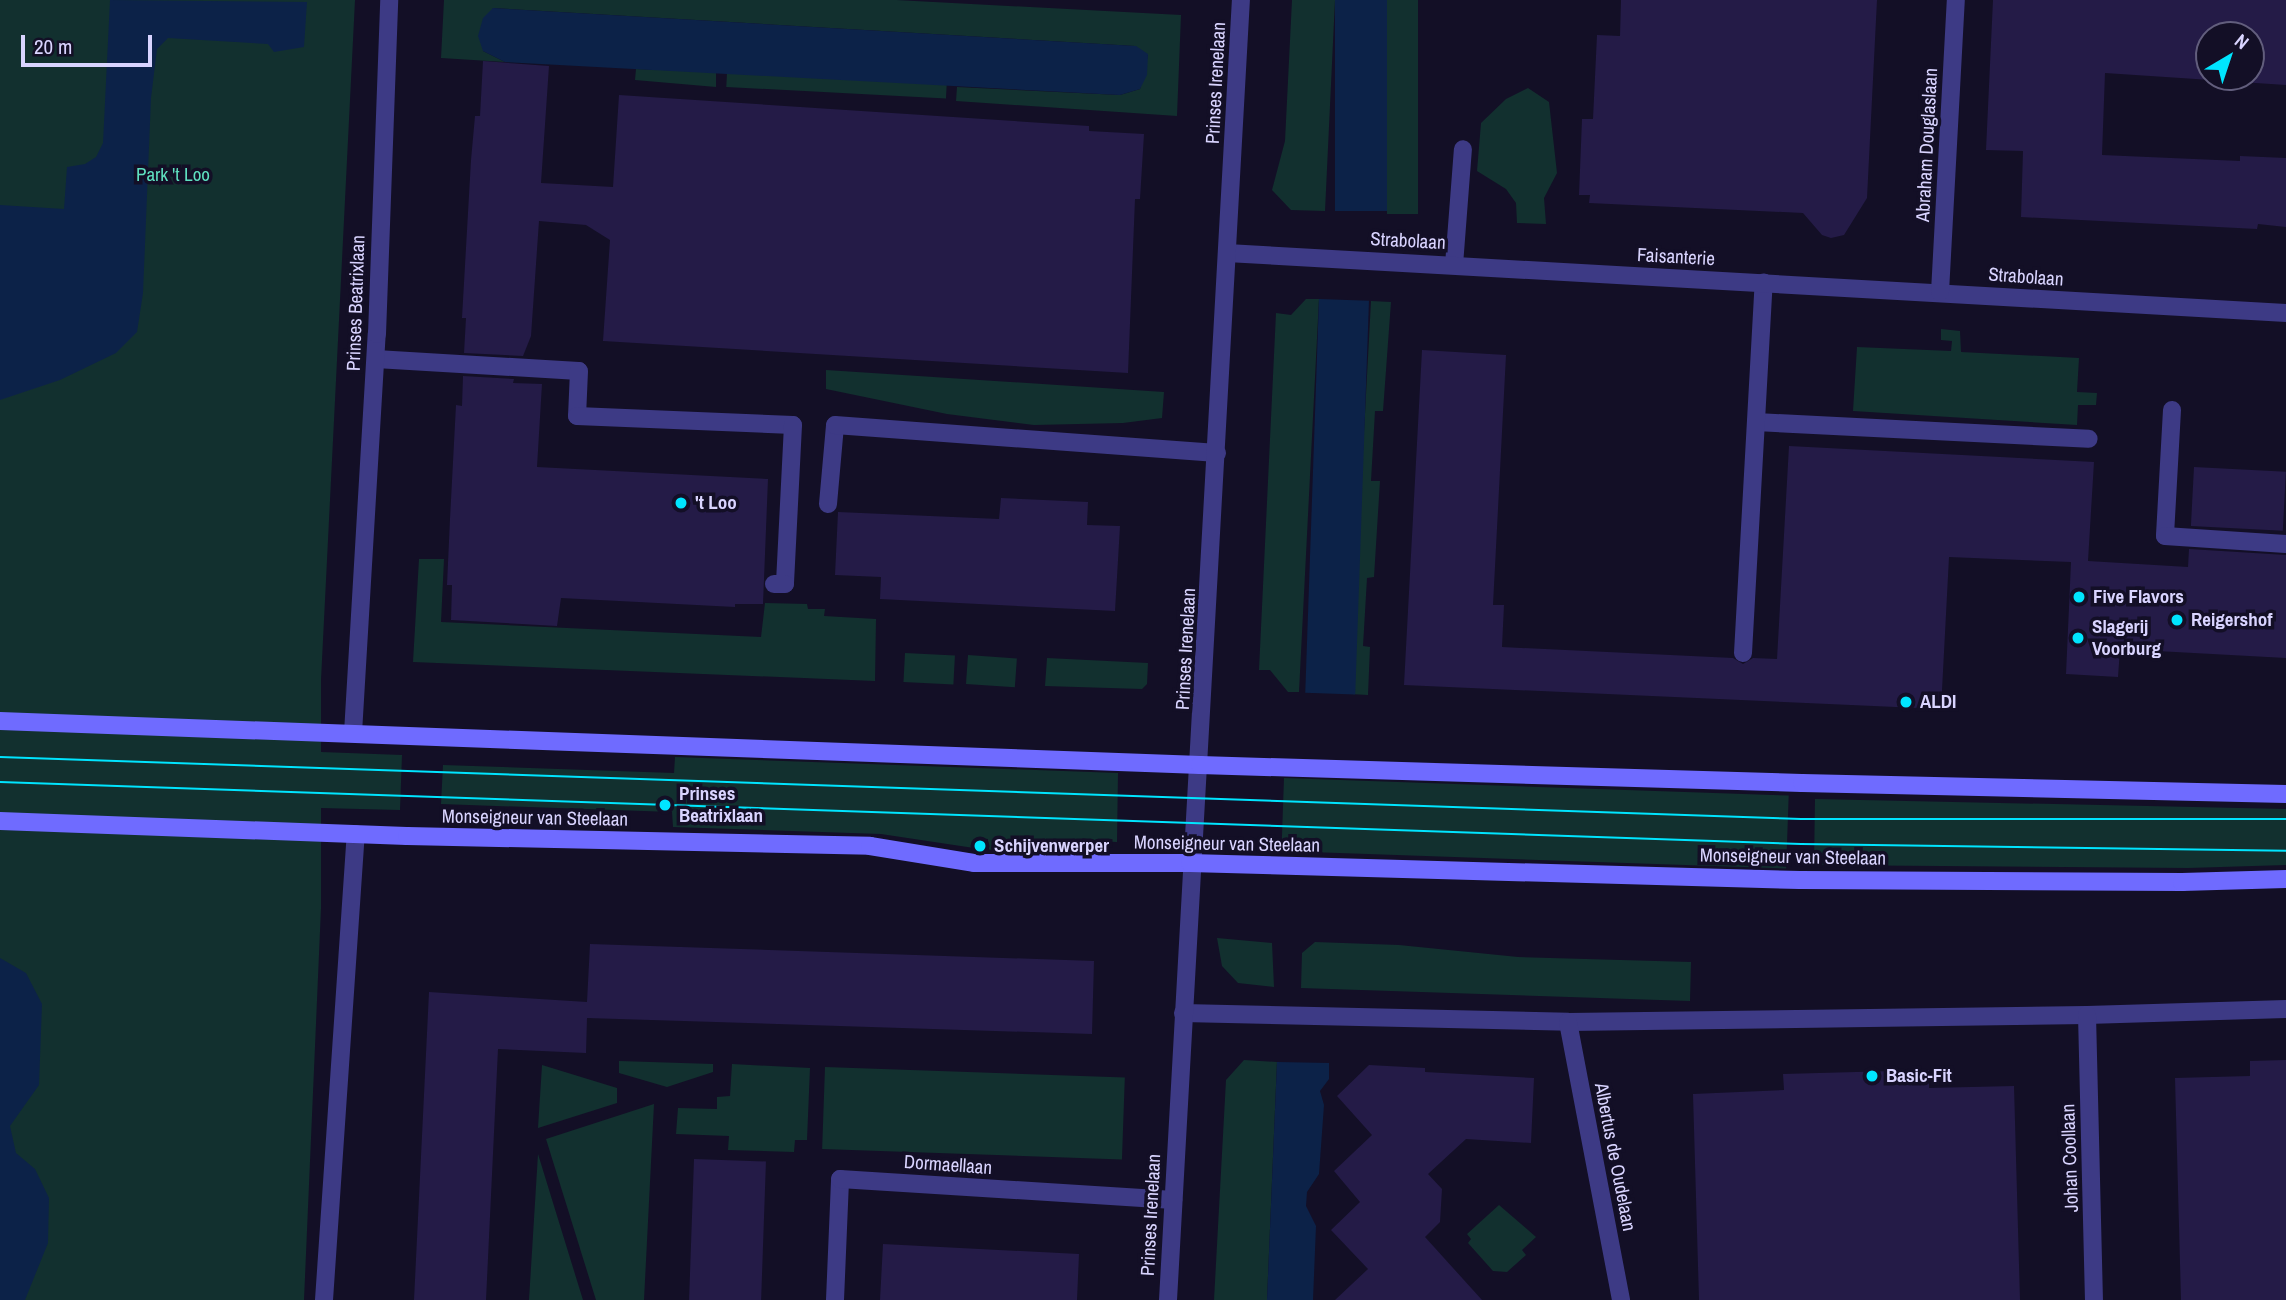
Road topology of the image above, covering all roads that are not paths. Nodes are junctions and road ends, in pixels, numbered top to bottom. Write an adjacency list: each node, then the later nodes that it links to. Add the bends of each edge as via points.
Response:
1 (389, 0): 11 (street, Prinses Beatrixlaan)
2 (1241, 0): 5 (street, Prinses Irenelaan)
3 (1956, 0): 9 (street, Abraham Douglaslaan)
4 (1463, 149): 6 (street)
5 (1227, 253): 6 (street, Strabolaan); 15 (street, Prinses Irenelaan)
6 (1454, 265): 7 (street, Strabolaan)
7 (1586, 273): 8 (street, Faisanterie)
8 (1763, 283): 9 (street, Strabolaan); 13 (street)
9 (1940, 292): 10 (street, Strabolaan)
10 (2286, 313)
11 (376, 359): 18 (street, via 579,371 577,416 793,425 785,584); 21 (street, Prinses Beatrixlaan)
12 (2172, 410): 17 (street, via 2165,536)
13 (1756, 422): 14 (street); 19 (street)
14 (2089, 439)
15 (1217, 453): 16 (street, via 835,425); 22 (street, Prinses Irenelaan)
16 (828, 504)
17 (2286, 544)
18 (774, 584)
19 (1744, 653)
20 (0, 721): 21 (main road)
21 (354, 733): 22 (main road)
22 (1200, 765): 23 (main road); 26 (street, Prinses Irenelaan)
23 (2286, 794)
24 (0, 821): 25 (main road, Monseigneur van Steelaan)
25 (356, 834): 26 (main road, Monseigneur van Steelaan, via 870,846 974,863); 33 (street)
26 (1190, 863): 27 (main road, Monseigneur van Steelaan, via 1800,880); 29 (street, Prinses Irenelaan)
27 (2286, 879)
28 (2286, 1009): 30 (street)
29 (1183, 1013): 31 (street); 32 (street, Prinses Irenelaan)
30 (2087, 1015): 31 (street); 37 (street, Johan Coollaan)
31 (1568, 1022): 36 (street, Albertus de Oudelaan)
32 (1173, 1200): 34 (street, Dormaellaan, via 840,1179); 35 (street, Prinses Irenelaan)
33 (324, 1300)
34 (835, 1300)
35 (1168, 1300)
36 (1621, 1300)
37 (2094, 1300)

